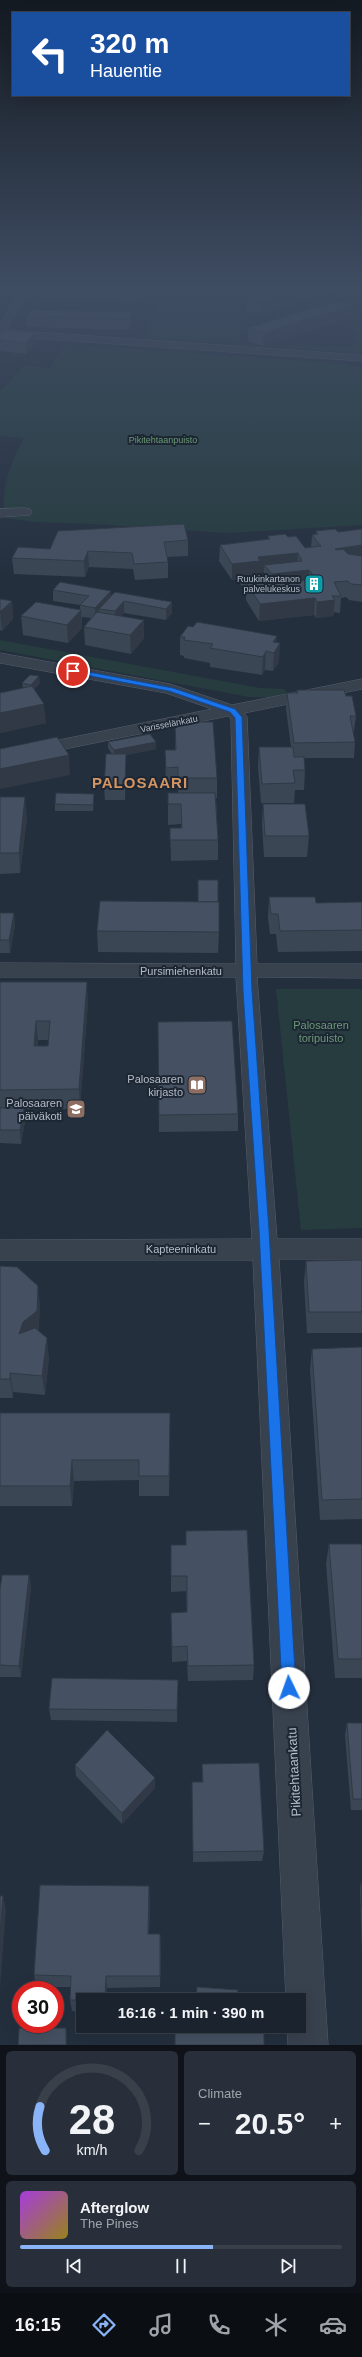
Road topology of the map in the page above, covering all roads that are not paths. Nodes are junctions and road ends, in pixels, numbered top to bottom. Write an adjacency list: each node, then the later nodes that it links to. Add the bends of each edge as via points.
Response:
1 (25, 512): 2 (street)
2 (0, 513)
3 (0, 658): 5 (street, via 170,689)
4 (362, 684): 5 (street, Varisselänkatu)
5 (232, 711): 6 (street, Varisselänkatu); 8 (street, Pikitehtaankatu, via 239,717)
6 (0, 757)
7 (0, 970): 8 (street, Pursimiehenkatu)
8 (247, 971): 9 (street, Pursimiehenkatu); 10 (street, Pikitehtaankatu)
9 (362, 971)
10 (265, 1249): 11 (street, Kapteeninkatu); 12 (street, Kapteeninkatu); 13 (street, Pikitehtaankatu)
11 (362, 1249)
12 (0, 1250)
13 (308, 2045)

